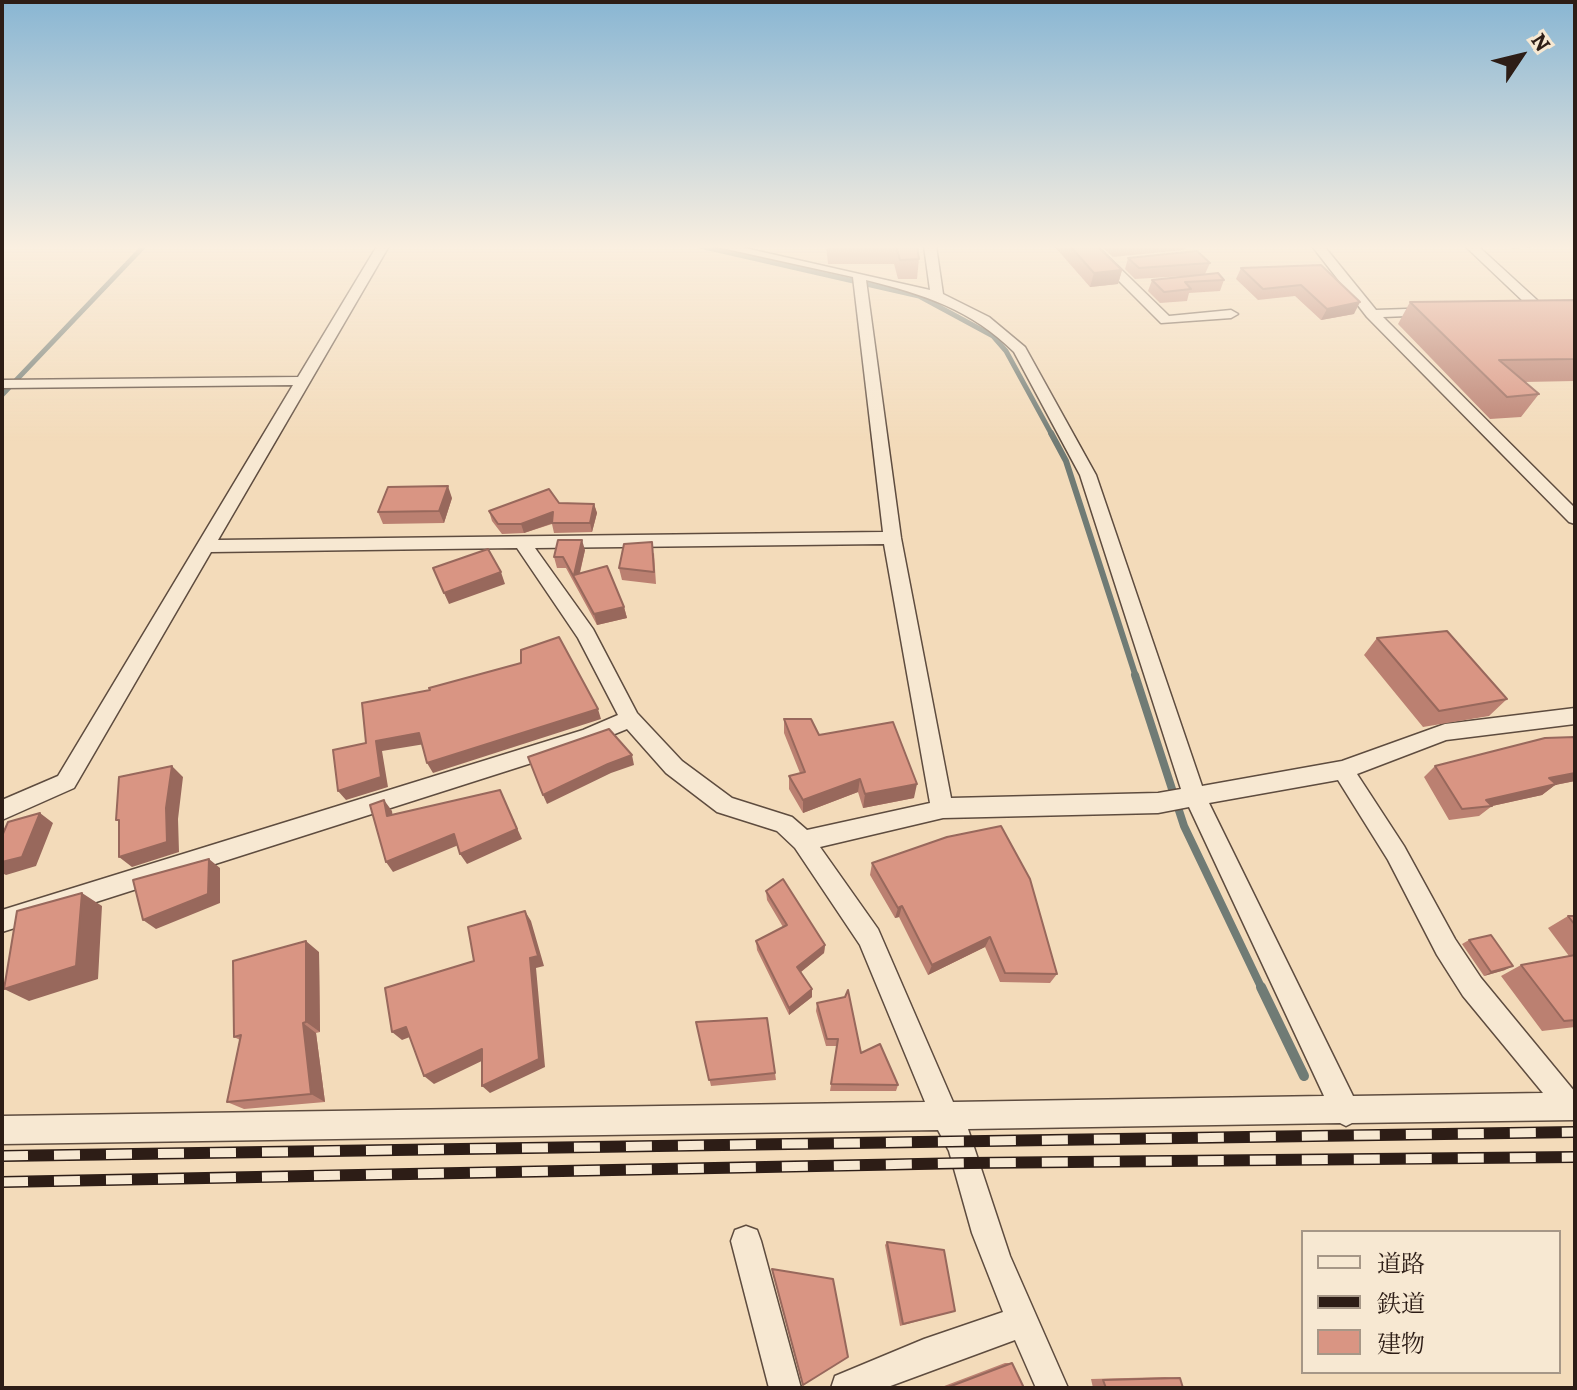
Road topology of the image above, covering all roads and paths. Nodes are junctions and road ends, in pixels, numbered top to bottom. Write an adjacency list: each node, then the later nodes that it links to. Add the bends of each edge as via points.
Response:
1 (345, 311): 9 (street)
2 (864, 311): 12 (street)
3 (966, 311): 18 (street, via 1004,333 1020,350 1088,475)
4 (1157, 311): 7 (street, via 1166,320)
5 (1370, 311): 8 (street)
6 (1434, 311): 8 (street)
7 (1231, 314)
8 (1372, 314): 11 (street)
9 (303, 381): 10 (street); 14 (street)
10 (3, 384)
11 (1575, 518)
12 (892, 538): 13 (street); 19 (street)
13 (522, 542): 14 (street); 16 (street, via 586,634)
14 (207, 546): 20 (street, via 66,782)
15 (1575, 716): 17 (street, via 1445,732)
16 (630, 719): 21 (street, via 705,792 725,805 784,824); 22 (street, via 588,737)
17 (1343, 770): 18 (street); 23 (street, via 1472,987)
18 (1189, 796): 19 (street, via 1158,803); 24 (street)
19 (942, 808): 21 (street)
20 (2, 810)
21 (803, 841): 25 (street, via 869,937)
22 (2, 921)
23 (1572, 1106): 24 (street)
24 (1346, 1112): 25 (street)
25 (944, 1114): 26 (street); 28 (street, via 960,1139 980,1211)
26 (2, 1130)
27 (746, 1241): 29 (street)
28 (1023, 1321): 30 (street); 31 (street)
29 (785, 1388)
30 (847, 1388)
31 (1052, 1388)

